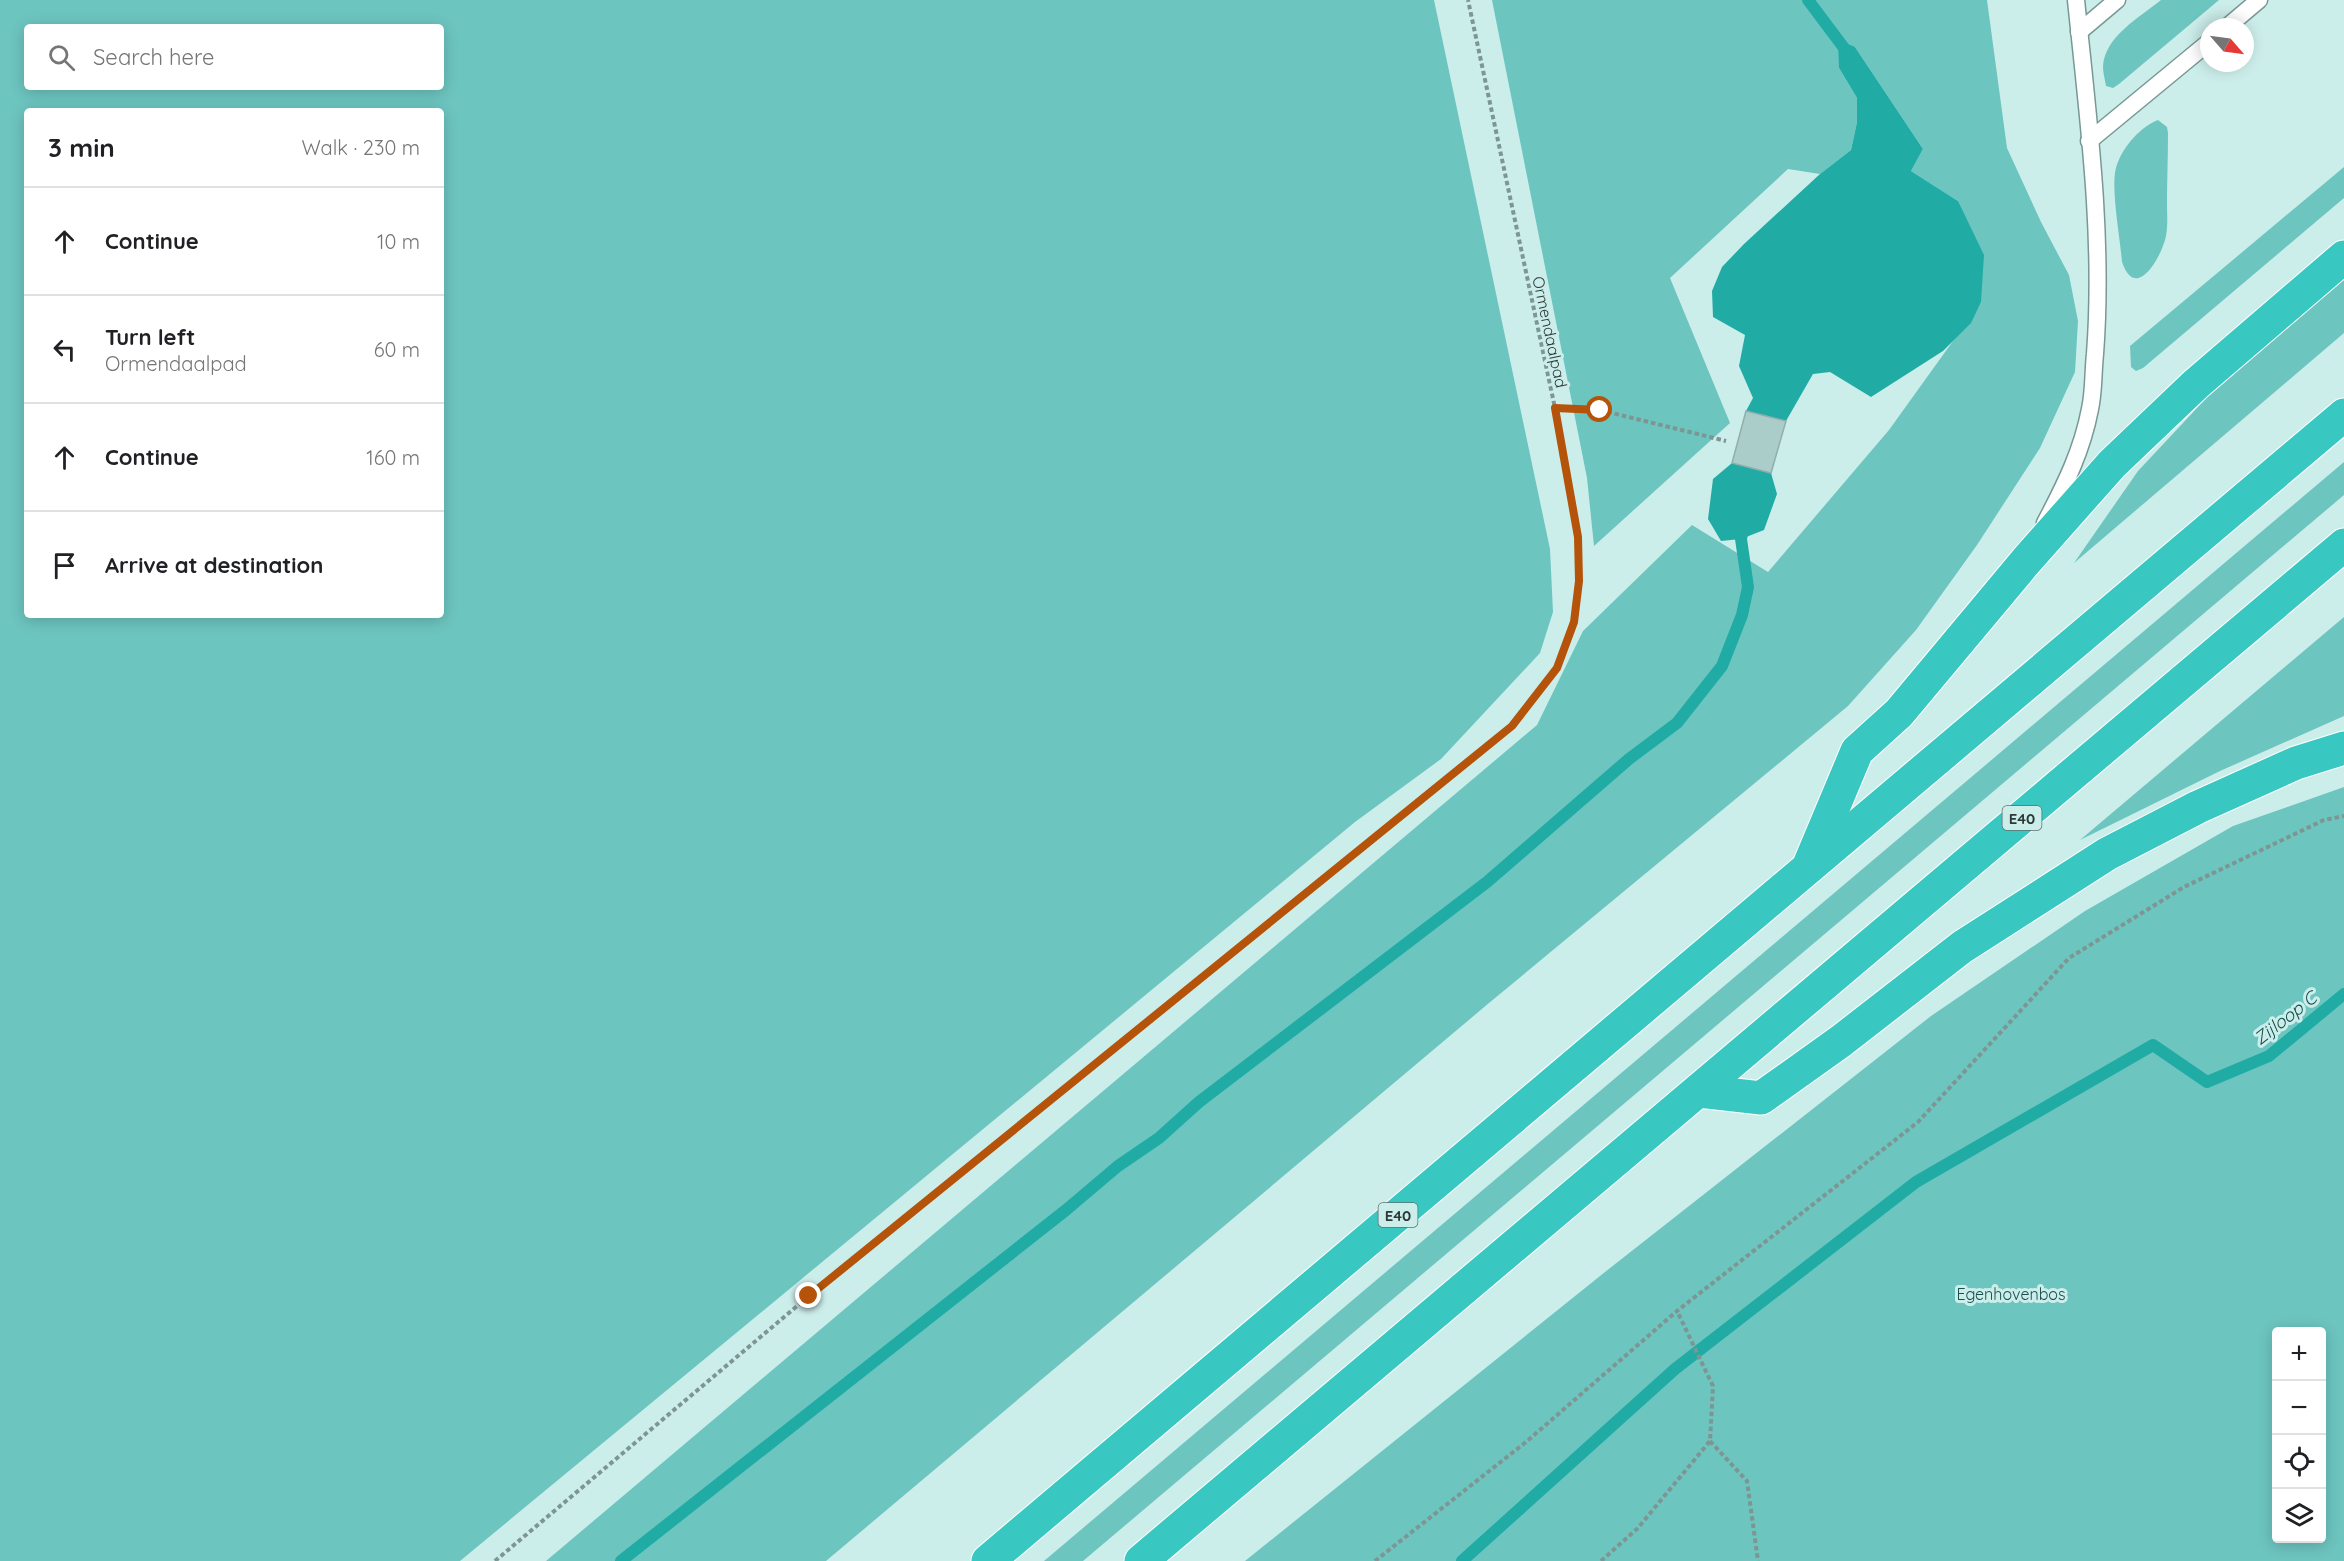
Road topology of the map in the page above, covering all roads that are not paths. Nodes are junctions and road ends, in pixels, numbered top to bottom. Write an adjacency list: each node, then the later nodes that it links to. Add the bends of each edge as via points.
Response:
1 (2076, 0): 5 (lane)
2 (2117, 0): 5 (lane)
3 (2259, 0): 4 (lane)
4 (2238, 18)
5 (2079, 32): 7 (lane)
6 (2200, 49): 7 (lane)
7 (2090, 141): 11 (lane, via 2099,273 2090,408 2073,470)
8 (2344, 257): 11 (highway, via 2196,384 2112,464)
9 (2344, 415): 13 (highway, E40)
10 (2344, 545): 14 (highway, E40)
11 (2025, 561): 13 (highway, via 1899,713 1857,751)
12 (2344, 748): 14 (highway, via 2296,763 2107,854 1962,947 1761,1098)
13 (1807, 869): 15 (highway, E40)
14 (1699, 1091): 16 (highway, E40)
15 (988, 1561)
16 (1141, 1561)

